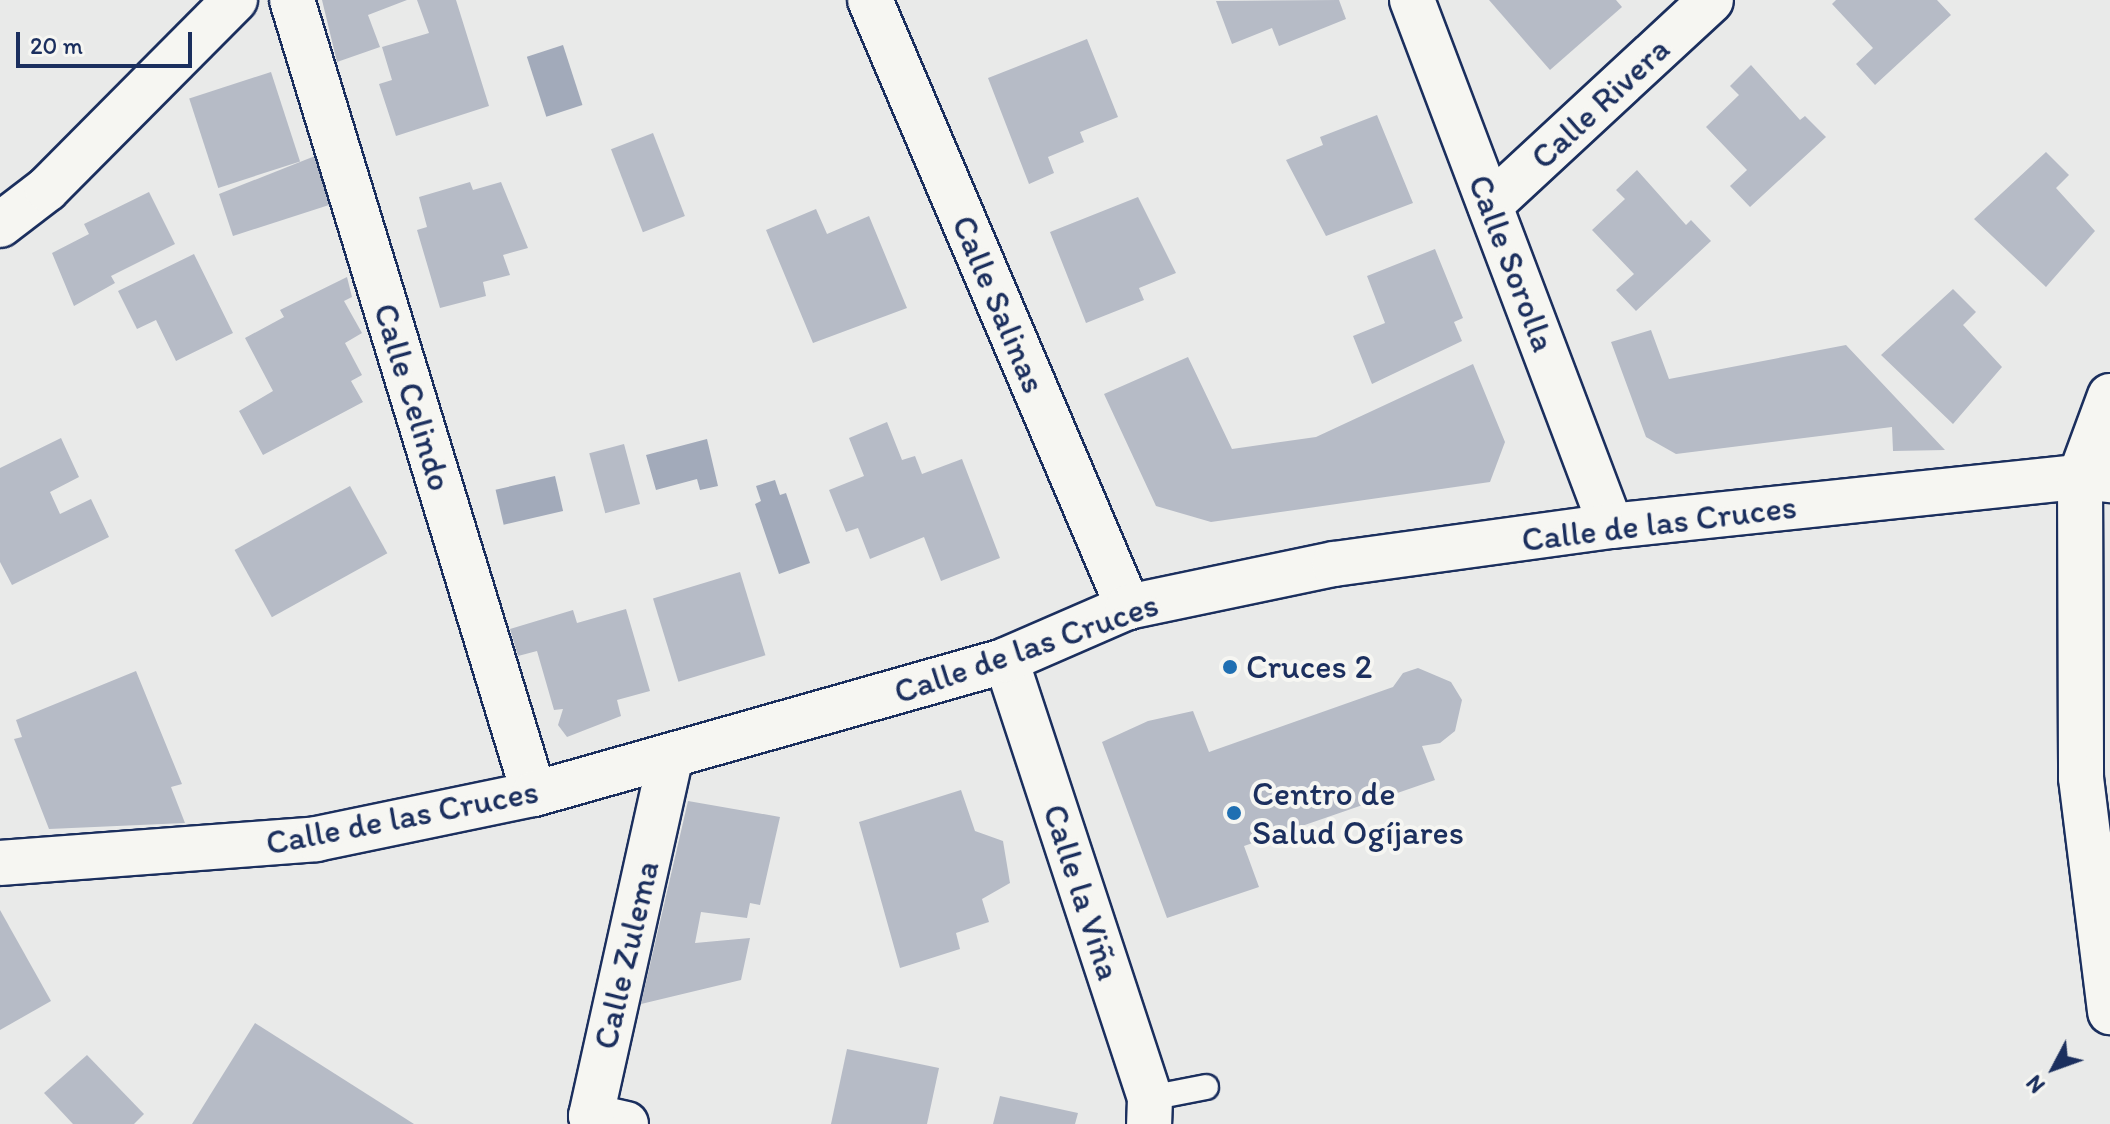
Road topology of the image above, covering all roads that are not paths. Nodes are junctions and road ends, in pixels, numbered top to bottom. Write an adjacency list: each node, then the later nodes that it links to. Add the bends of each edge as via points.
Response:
1 (235, 0): 7 (street, via 47,189)
2 (292, 0): 14 (street, Calle Celindo)
3 (870, 0): 11 (street, Calle Salinas)
4 (1412, 0): 6 (street, Calle Sorolla)
5 (1711, 0): 6 (street, Calle Rivera)
6 (1490, 205): 10 (street, Calle Sorolla)
7 (0, 225)
8 (2110, 396): 9 (street)
9 (2095, 478): 10 (street, Calle de las Cruces); 16 (street, via 2081,778)
10 (1611, 526): 11 (street, Calle de las Cruces, via 1334,564)
11 (1128, 607): 12 (street, Calle de las Cruces)
12 (1006, 660): 13 (street, Calle de las Cruces); 18 (street, Calle la Viña)
13 (670, 760): 14 (street, Calle de las Cruces); 19 (street, Calle Zulema, via 591,1116)
14 (534, 794): 15 (street, Calle de las Cruces, via 316,839)
15 (0, 863)
16 (2110, 1012)
17 (1206, 1087): 18 (lane)
18 (1149, 1111)
19 (626, 1124)

